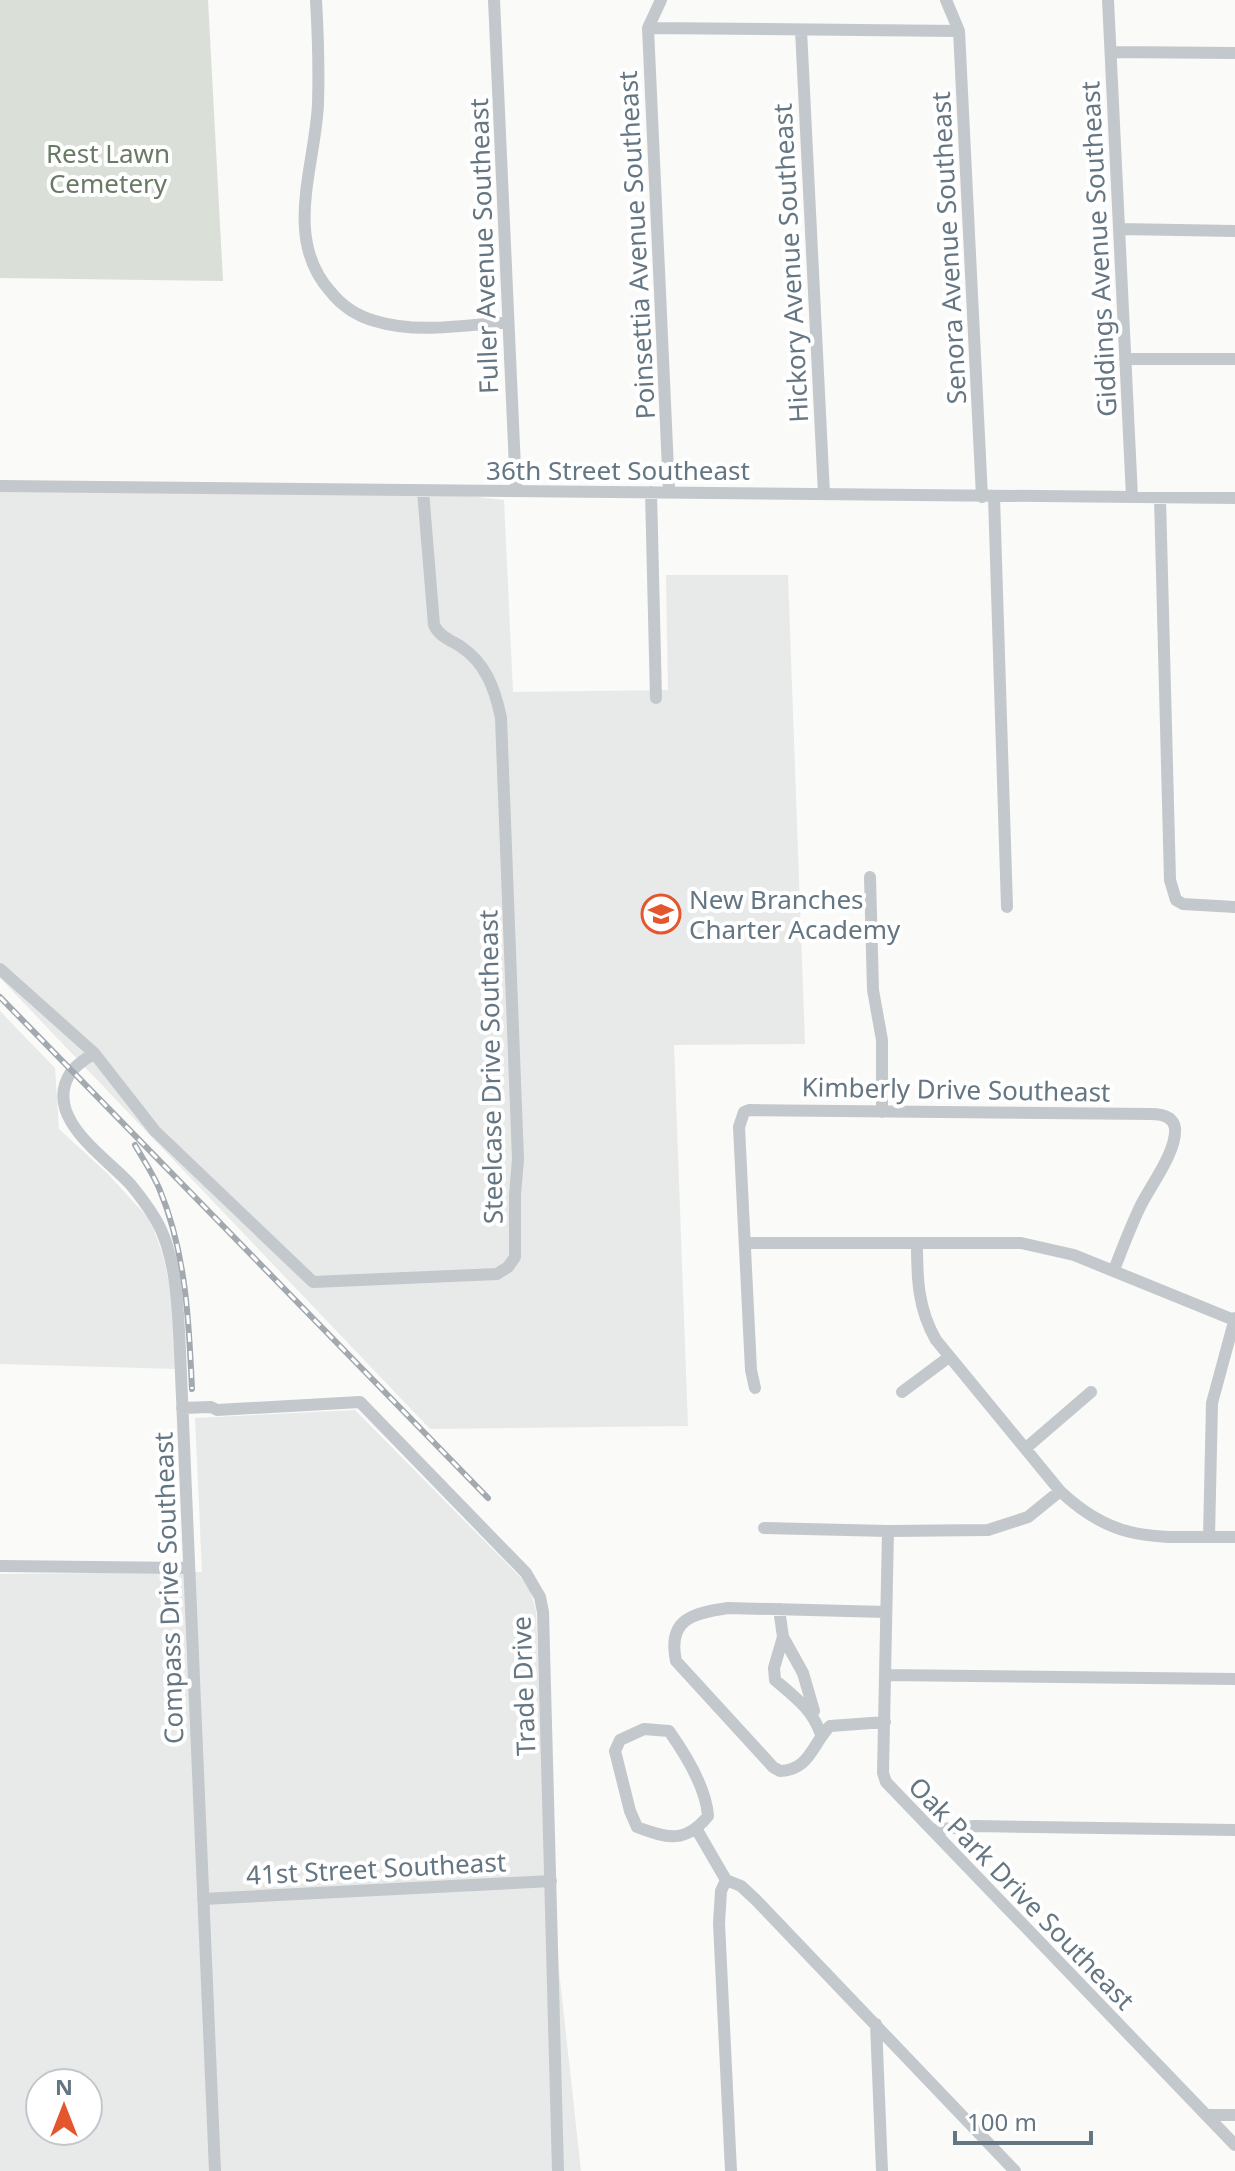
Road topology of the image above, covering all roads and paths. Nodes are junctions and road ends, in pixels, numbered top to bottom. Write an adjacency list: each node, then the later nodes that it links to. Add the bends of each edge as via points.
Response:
1 (316, 0): 13 (street, via 318,105 303,213 317,277 338,301 375,322 427,328)
2 (494, 0): 13 (street, Fuller Avenue Southeast)
3 (661, 0): 6 (street, Poinsettia Avenue Southeast)
4 (946, 0): 8 (street, Senora Avenue Southeast)
5 (1108, 0): 9 (street, Giddings Avenue Southeast)
6 (648, 28): 7 (street); 19 (street, Poinsettia Avenue Southeast)
7 (801, 30): 8 (street); 21 (street, Hickory Avenue Southeast)
8 (959, 31): 22 (street, Senora Avenue Southeast)
9 (1111, 52): 10 (street); 11 (street, Giddings Avenue Southeast)
10 (1235, 53)
11 (1120, 229): 12 (street); 14 (street, Giddings Avenue Southeast)
12 (1235, 231)
13 (508, 322): 17 (street, Fuller Avenue Southeast)
14 (1125, 359): 15 (street); 23 (street, Giddings Avenue Southeast)
15 (1235, 359)
16 (0, 486): 18 (street, 36th Street Southeast)
17 (516, 490): 18 (street, 36th Street Southeast); 20 (street, 36th Street Southeast)
18 (423, 491): 31 (street, Steelcase Drive Southeast, via 434,625 491,680 501,718 518,1159 515,1257 497,1274 313,1282 155,1131)
19 (669, 491): 20 (street, 36th Street Southeast); 21 (street, 36th Street Southeast)
20 (651, 492): 26 (street)
21 (824, 494): 22 (street, 36th Street Southeast)
22 (988, 497): 23 (street, 36th Street Southeast); 28 (street, Senora Avenue Southeast)
23 (1132, 497): 24 (street, 36th Street Southeast)
24 (1160, 498): 25 (street, 36th Street Southeast); 29 (street, via 1170,880 1176,900 1187,906)
25 (1235, 498)
26 (656, 698)
27 (870, 877): 32 (street)
28 (1007, 907)
29 (1235, 907)
30 (0, 969): 31 (street, Steelcase Drive Southeast)
31 (94, 1053): 41 (street, Compass Drive Southeast, via 71,1071 64,1106 72,1125 130,1184 157,1222 173,1269)
32 (882, 1112): 33 (street, Kimberly Drive Southeast, via 744,1112 739,1127); 35 (street, Kimberly Drive Southeast, via 1151,1114 1172,1120 1168,1156)
33 (745, 1243): 34 (street); 38 (street)
34 (917, 1243): 35 (street, via 1021,1243); 37 (street, via 917,1291 925,1321)
35 (1114, 1270): 36 (street)
36 (1234, 1319): 46 (street, via 1212,1403)
37 (949, 1357): 39 (street); 42 (street)
38 (755, 1388)
39 (902, 1392)
40 (1091, 1392): 42 (street)
41 (182, 1408): 49 (street, Compass Drive Southeast); 62 (street, Trade Drive, via 360,1402 526,1573 543,1612)
42 (1026, 1448): 43 (street)
43 (1060, 1491): 45 (street, via 1028,1517 988,1530); 46 (street, via 1080,1511 1107,1526 1154,1536)
44 (764, 1528): 45 (street)
45 (888, 1531): 51 (street, Oak Park Drive Southeast)
46 (1209, 1537): 47 (street)
47 (1235, 1537)
48 (0, 1566): 49 (street)
49 (189, 1568): 63 (street, Compass Drive Southeast)
50 (779, 1609): 51 (street); 52 (street); 57 (street, via 728,1608 688,1618 676,1630 676,1661 780,1771 810,1758)
51 (886, 1612): 53 (street, Oak Park Drive Southeast)
52 (783, 1637): 55 (street, via 803,1673); 55 (street, via 775,1680)
53 (886, 1675): 54 (street); 56 (street, Oak Park Drive Southeast)
54 (1235, 1679)
55 (816, 1719): 57 (street)
56 (885, 1722): 57 (street, via 830,1726); 59 (street, Oak Park Drive Southeast, via 886,1782)
57 (821, 1735)
58 (697, 1830): 58 (street, via 708,1816 707,1802 669,1731 644,1729 620,1740 615,1751 637,1827 675,1837); 61 (street)
59 (932, 1830): 60 (street); 65 (street, Oak Park Drive Southeast)
60 (1235, 1830)
61 (726, 1880): 64 (street, via 741,1886); 70 (street, via 719,1923)
62 (551, 1881): 63 (street, 41st Street Southeast); 69 (street, Trade Drive)
63 (203, 1899): 68 (street, Compass Drive Southeast)
64 (876, 2024): 71 (street); 72 (street)
65 (1206, 2115): 66 (street); 67 (street, Oak Park Drive Southeast)
66 (1235, 2115)
67 (1235, 2145)
68 (215, 2171)
69 (558, 2171)
70 (731, 2171)
71 (882, 2171)
72 (1015, 2171)

